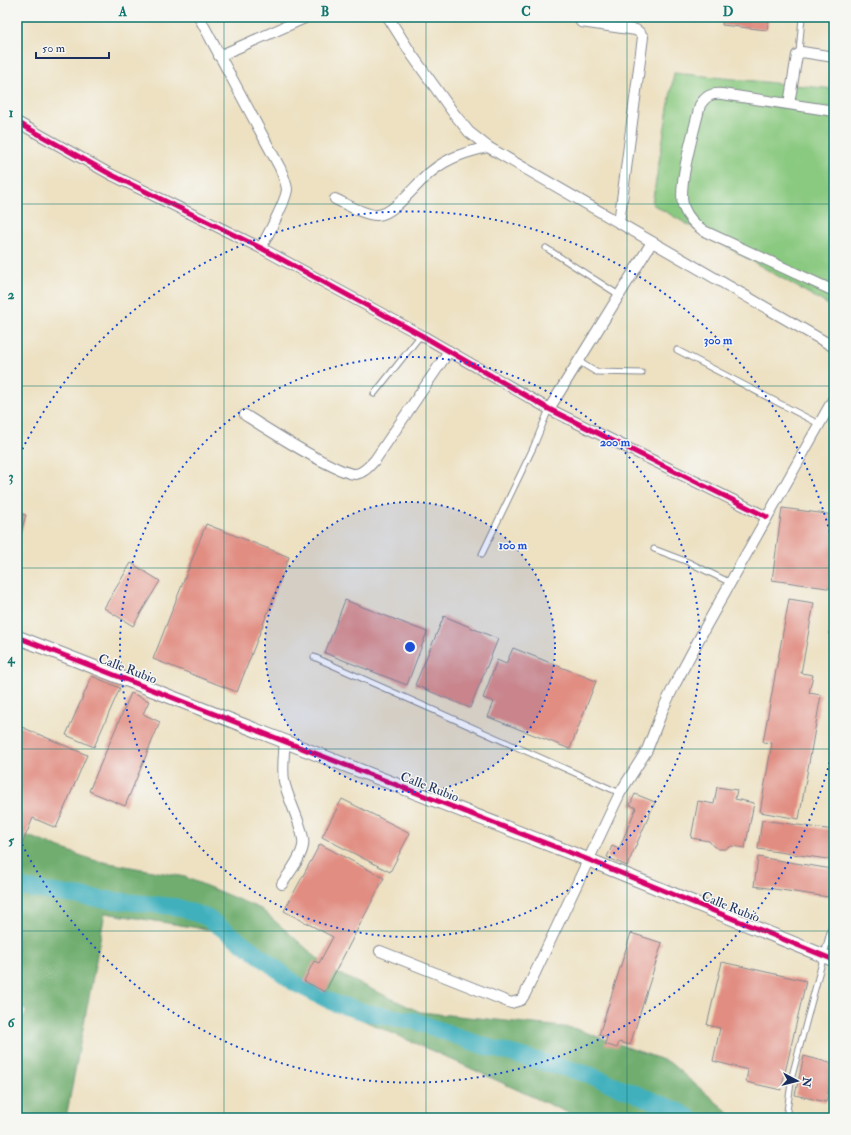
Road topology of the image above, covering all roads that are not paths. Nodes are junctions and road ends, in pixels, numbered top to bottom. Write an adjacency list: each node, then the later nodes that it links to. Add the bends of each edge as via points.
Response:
1 (199, 17): 7 (street)
2 (307, 17): 7 (street)
3 (388, 17): 12 (street, via 452,111 469,132)
4 (802, 17): 6 (lane)
5 (581, 22): 14 (street, via 636,30 643,37)
6 (799, 53): 8 (street); 9 (street)
7 (219, 56): 16 (street, via 286,182 284,201)
8 (834, 57)
9 (789, 104): 10 (street); 18 (street, via 722,94 709,95 704,99 700,106 683,176 682,200 691,220 704,231)
10 (834, 111)
11 (17, 122): 16 (street, via 110,174)
12 (488, 147): 13 (street, via 452,157 432,171 384,214 366,214); 14 (street)
13 (335, 198)
14 (619, 223): 15 (street)
15 (652, 242): 19 (street); 21 (street)
16 (261, 248): 20 (street)
17 (546, 248): 19 (lane)
18 (834, 291)
19 (619, 295): 24 (street)
20 (421, 335): 23 (street); 26 (lane)
21 (834, 347)
22 (677, 350): 30 (lane)
23 (449, 351): 28 (street); 29 (street, via 375,460 358,474 348,474 317,458)
24 (578, 361): 25 (lane, via 596,372); 28 (street)
25 (642, 373)
26 (374, 394)
27 (834, 398): 30 (street)
28 (549, 409): 31 (street); 33 (lane)
29 (245, 415)
30 (819, 424): 31 (street)
31 (767, 517): 34 (street)
32 (654, 549): 34 (lane)
33 (482, 554)
34 (731, 583): 38 (street, via 674,686 647,750)
35 (17, 636): 37 (street, Calle Rubio)
36 (314, 657): 38 (lane)
37 (285, 741): 39 (street, Calle Rubio); 40 (street, via 284,781 304,845)
38 (620, 793): 39 (street)
39 (589, 860): 42 (street, via 525,994 517,1002 511,1003); 43 (street, Calle Rubio)
40 (282, 884)
41 (834, 917): 43 (lane)
42 (380, 951)
43 (829, 958): 44 (lane, via 792,1076)
44 (786, 1118)

